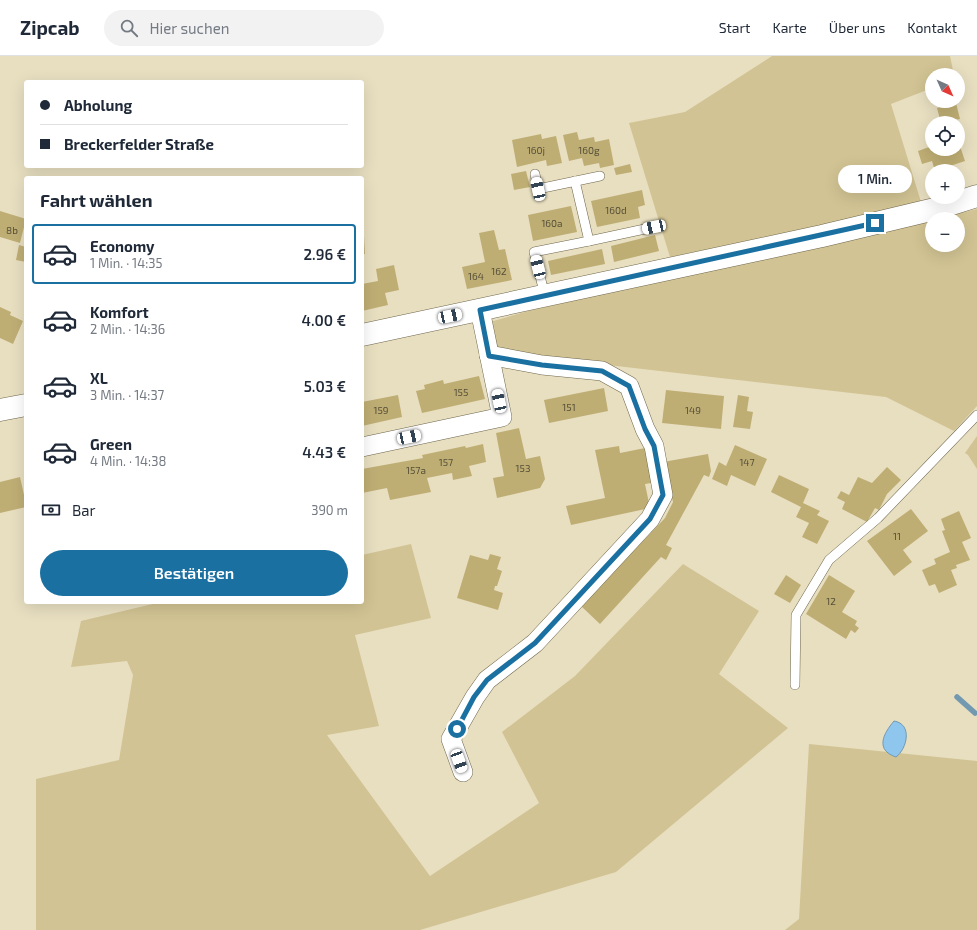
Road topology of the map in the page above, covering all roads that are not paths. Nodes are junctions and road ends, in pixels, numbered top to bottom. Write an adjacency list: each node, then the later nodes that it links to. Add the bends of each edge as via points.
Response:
1 (535, 174): 3 (lane, via 538,189)
2 (600, 176): 3 (lane)
3 (575, 181): 6 (lane)
4 (977, 196): 7 (main road, via 939,208 822,236)
5 (654, 227): 6 (lane)
6 (589, 241): 7 (lane, via 534,252)
7 (545, 296): 8 (main road)
8 (480, 310): 9 (main road); 10 (street)
9 (364, 335)
10 (489, 356): 14 (street, via 502,417); 16 (street, via 602,371 629,386 654,446 663,495 650,519 535,643 487,680 474,697 451,739)
11 (24, 405): 12 (main road)
12 (0, 410)
13 (977, 415): 15 (lane, via 878,518 829,560 796,615)
14 (364, 447)
15 (795, 685)
16 (463, 772)

